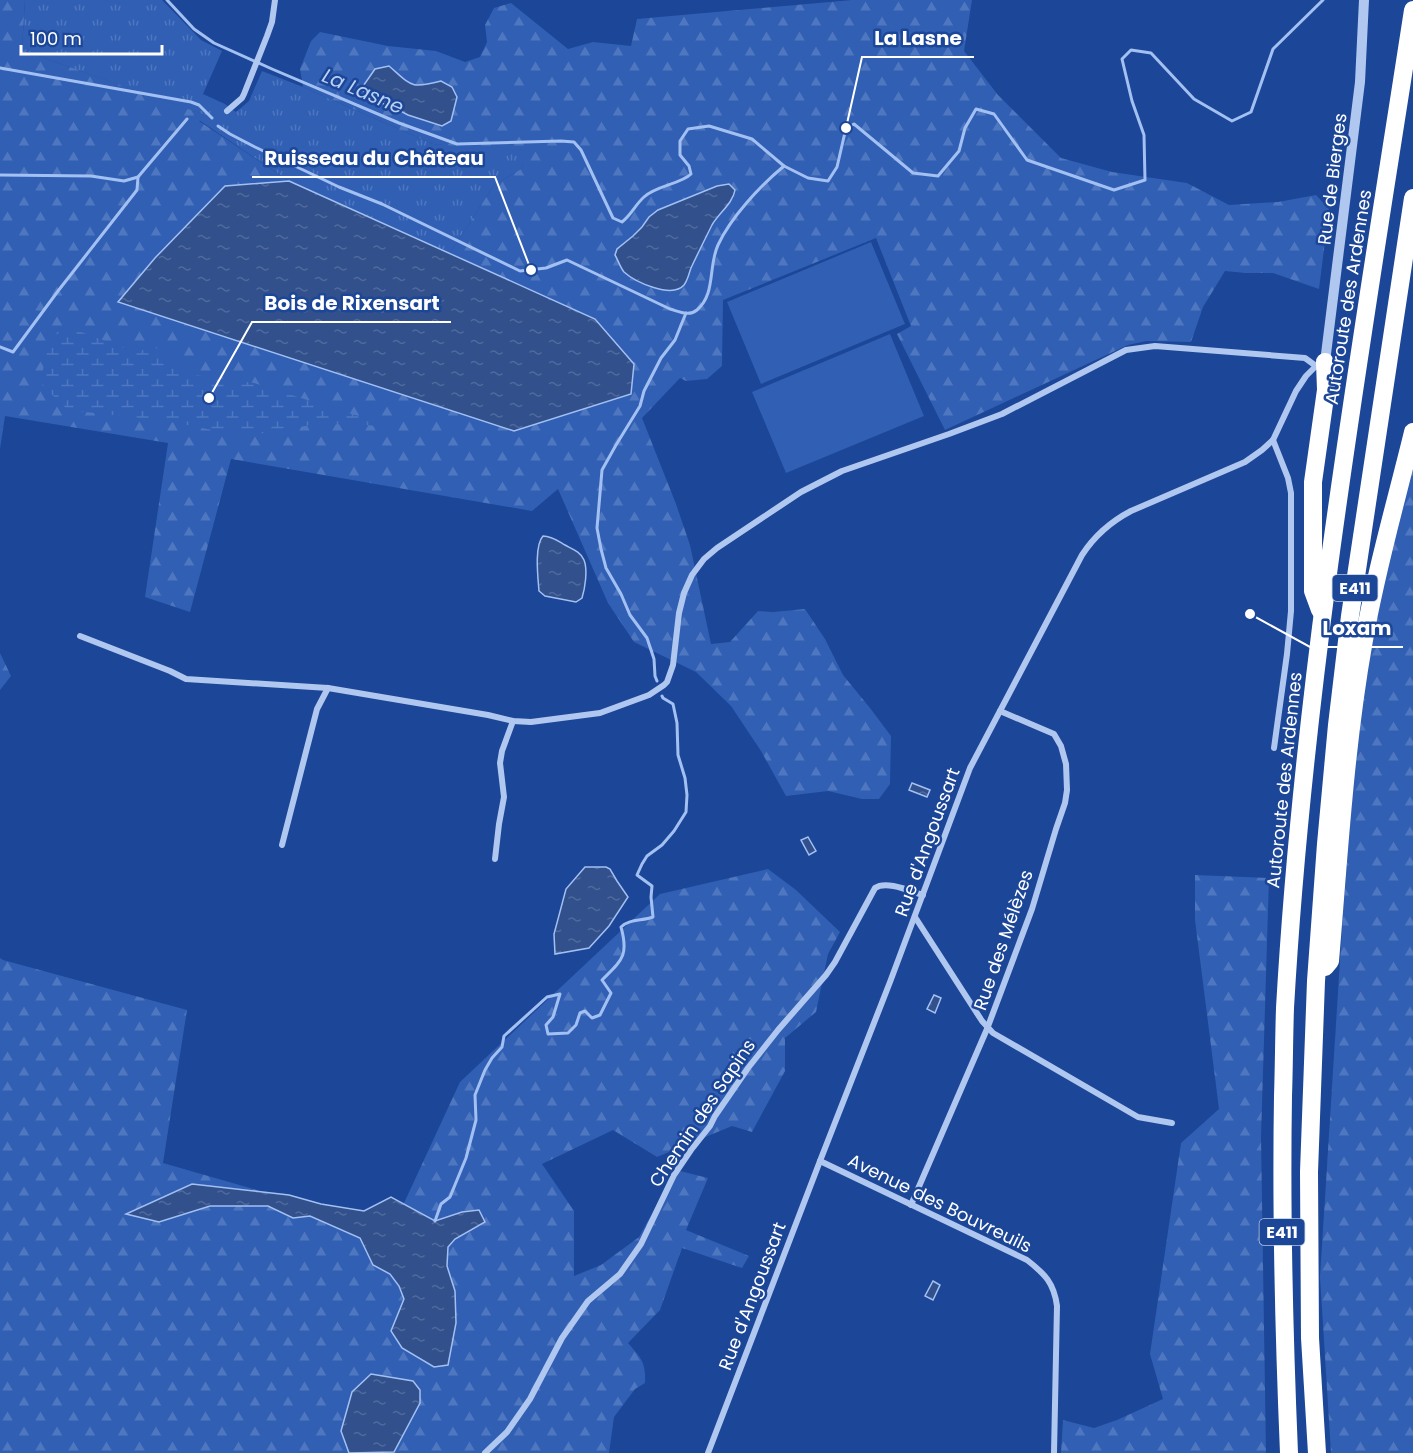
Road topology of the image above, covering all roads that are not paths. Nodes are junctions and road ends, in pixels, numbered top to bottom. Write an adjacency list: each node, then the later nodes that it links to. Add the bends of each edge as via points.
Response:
1 (275, 0): 4 (street, via 272,22 254,71 242,98)
2 (1364, 0): 6 (street, Rue de Bierges, via 1360,82)
3 (1413, 10): 9 (highway, Autoroute des Ardennes / E411)
4 (227, 111)
5 (1413, 198): 19 (highway, E411, via 1349,627)
6 (1321, 364): 8 (street, Rue d'Angoussart, via 1296,391); 9 (highway, via 1326,390 1312,515 1313,591); 13 (street, via 1305,358 1155,346 1126,350 1002,414 842,471 801,492 704,559 684,593 673,665 664,686 600,713)
7 (1413, 432): 19 (highway, via 1364,640 1351,724 1330,961)
8 (1273, 440): 12 (street, Rue d'Angoussart, via 1245,462 1131,511 1101,530 1088,544); 14 (street, via 1291,493 1292,596)
9 (1322, 616): 27 (highway, Autoroute des Ardennes / E411, via 1297,844 1285,1010 1282,1172)
10 (80, 636): 11 (street, via 184,679)
11 (328, 688): 13 (street); 15 (street, via 314,719)
12 (1000, 711): 17 (street, Rue d'Angoussart, via 970,768); 20 (street, Rue des Mélèzes, via 1054,734 1066,764 1067,790 1032,909)
13 (513, 721): 16 (street, via 501,751 504,797)
14 (1274, 748)
15 (282, 845)
16 (495, 859)
17 (923, 895): 18 (street, Rue d'Angoussart); 24 (street, Chemin des Sapins, via 889,885 875,888 826,975 748,1068 674,1175 641,1244 620,1274 588,1301 562,1338 530,1400 507,1432)
18 (915, 917): 20 (street); 22 (street, Rue d'Angoussart)
19 (1316, 981): 28 (highway, E411, via 1309,1173 1310,1338)
20 (987, 1029): 21 (street, via 1138,1118); 23 (street, Rue des Mélèzes)
21 (1172, 1123)
22 (820, 1161): 23 (street, Avenue des Bouvreuils); 25 (street, Rue d'Angoussart)
23 (910, 1205): 26 (street, Avenue des Bouvreuils, via 1027,1260 1049,1281 1057,1306)
24 (485, 1453)
25 (708, 1453)
26 (1054, 1453)
27 (1289, 1453)
28 (1317, 1453)

